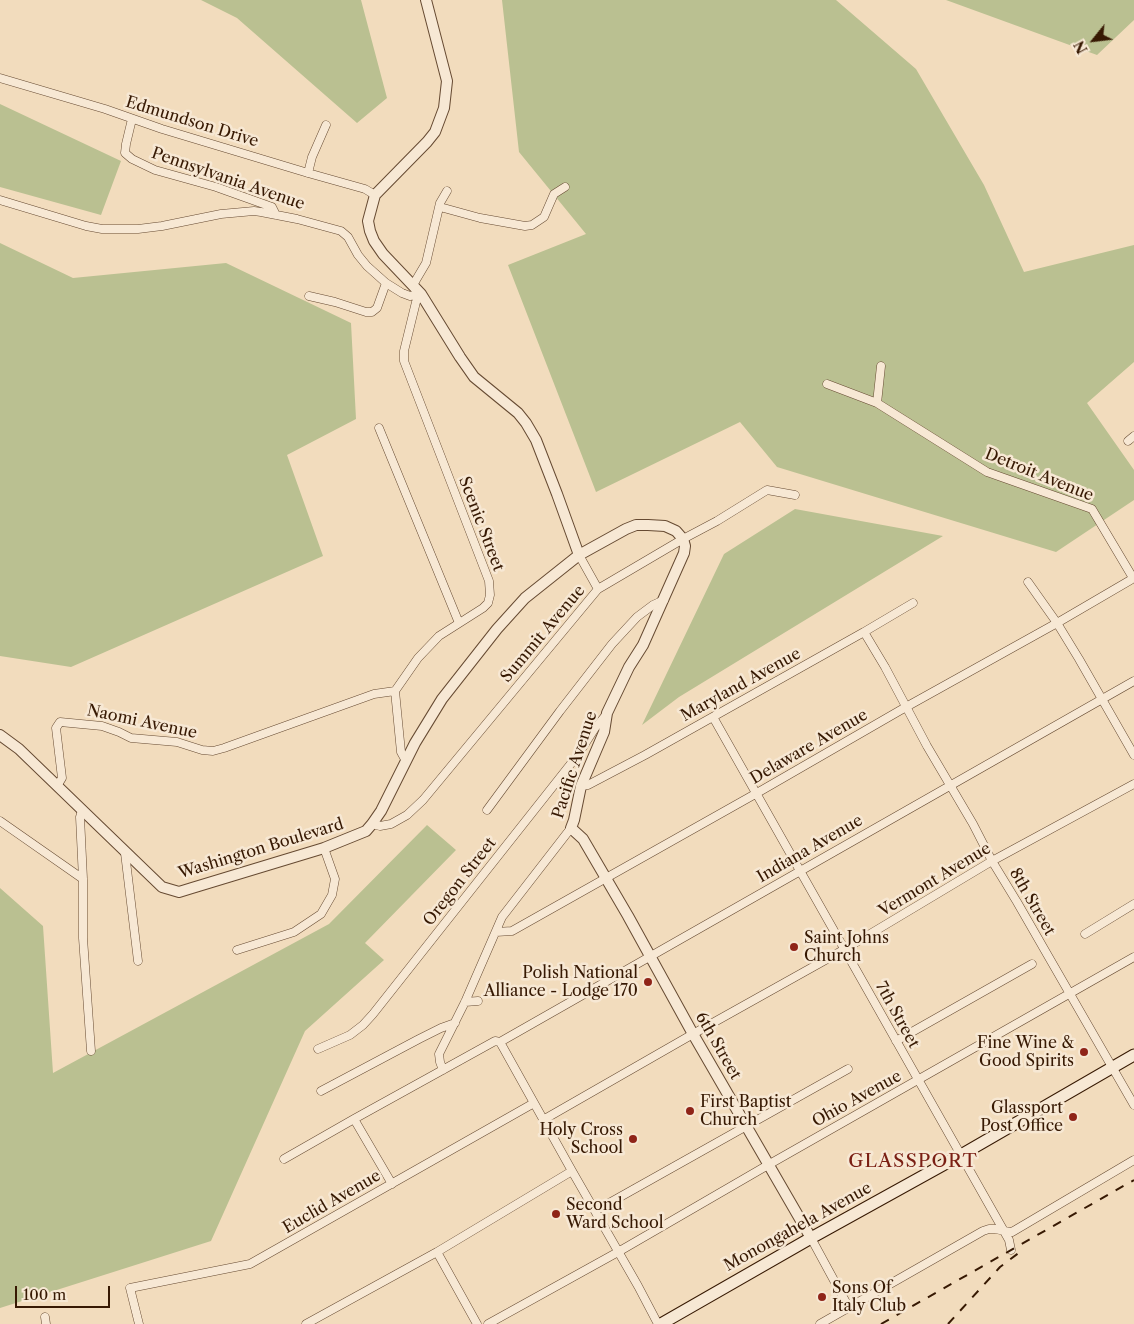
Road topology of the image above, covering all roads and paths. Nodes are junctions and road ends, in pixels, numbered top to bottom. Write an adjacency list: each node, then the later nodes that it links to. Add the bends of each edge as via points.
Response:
1 (426, 0): 8 (street, via 446,81 444,108 435,132)
2 (0, 78): 3 (street, Edmundson Drive)
3 (132, 119): 5 (street, Edmundson Drive); 11 (street, Pennsylvania Avenue, via 125,153 132,159 155,170 272,206)
4 (326, 124): 5 (street)
5 (308, 173): 8 (street, Edmundson Drive, via 365,189)
6 (565, 187): 10 (street, via 554,194 544,217 532,225 480,218)
7 (447, 191): 10 (street)
8 (375, 195): 13 (street, via 368,221 374,241)
9 (0, 200): 11 (street, via 86,226 115,230 162,226 221,214 254,211)
10 (440, 207): 13 (street, via 426,263)
11 (276, 214): 12 (street, Pennsylvania Avenue, via 341,231 366,266)
12 (386, 283): 14 (street, Pennsylvania Avenue, via 410,296); 15 (street, via 377,308 372,312)
13 (413, 284): 14 (street)
14 (421, 294): 22 (street, via 474,377 526,423 558,494); 28 (street, Scenic Street, via 416,302 404,361 489,581 488,603)
15 (309, 296)
16 (881, 366): 18 (street)
17 (827, 384): 18 (street, Detroit Avenue)
18 (877, 403): 23 (street, Detroit Avenue, via 988,472 1092,509)
19 (379, 428): 28 (street)
20 (795, 495): 21 (street, Summit Avenue, via 767,490)
21 (683, 539): 22 (street, via 665,526 636,525); 25 (street, Summit Avenue); 26 (street, Pacific Avenue, via 684,553)
22 (579, 555): 25 (street); 39 (street, Washington Boulevard, via 525,598 497,629 442,699)
23 (1134, 578): 29 (street, Delaware Avenue)
24 (1028, 582): 29 (street)
25 (598, 589): 48 (street, Summit Avenue, via 423,800 391,824)
26 (664, 600): 35 (street, Pacific Avenue); 46 (street, via 637,617 612,644)
27 (913, 603): 30 (street, Maryland Avenue)
28 (459, 623): 32 (street, Scenic Street, via 439,636 418,658)
29 (1057, 623): 33 (street); 34 (street, Delaware Avenue)
30 (864, 632): 34 (street, 8th Street); 36 (street, Maryland Avenue)
31 (1134, 680): 33 (street, Indiana Avenue)
32 (395, 691): 39 (street, via 402,752); 42 (street, Naomi Avenue, via 374,694 213,751 177,742 131,738 102,726 60,722 56,728 62,778)
33 (1101, 699): 38 (street); 41 (street, Indiana Avenue)
34 (906, 707): 41 (street, 8th Street); 44 (street, Delaware Avenue)
35 (607, 713): 43 (street, Pacific Avenue, via 604,732); 72 (street, Oregon Street, via 577,756 373,1014 350,1034)
36 (713, 717): 43 (street, Maryland Avenue); 44 (street, 7th Street)
37 (0, 735): 42 (street, Washington Boulevard)
38 (1134, 755)
39 (406, 761): 48 (street, Washington Boulevard)
40 (1134, 784): 52 (street, Vermont Avenue)
41 (951, 785): 52 (street, 8th Street); 53 (street, Indiana Avenue)
42 (57, 786): 45 (street, Washington Boulevard)
43 (581, 786): 49 (street, Pacific Avenue)
44 (757, 793): 53 (street, 7th Street); 54 (street, Delaware Avenue)
45 (82, 810): 51 (street, Washington Boulevard); 55 (street)
46 (487, 810)
47 (0, 821): 55 (street)
48 (372, 824): 50 (street, Washington Boulevard, via 358,835)
49 (571, 828): 54 (street, 6th Street, via 583,839); 57 (street, Pacific Avenue, via 502,917)
50 (324, 848): 51 (street, Washington Boulevard, via 179,892 162,888); 60 (street, via 335,879 332,895 321,914 294,932)
51 (125, 853): 63 (street)
52 (992, 861): 59 (street, Vermont Avenue); 65 (street, 8th Street)
53 (800, 871): 59 (street, 7th Street); 61 (street, Indiana Avenue)
54 (606, 878): 57 (street, Delaware Avenue, via 512,931); 61 (street, 6th Street)
55 (83, 879): 73 (street, via 83,938)
56 (1134, 904): 58 (street)
57 (496, 932): 67 (street, Pacific Avenue)
58 (1085, 934)
59 (845, 949): 69 (street, Vermont Avenue); 71 (street, 7th Street)
60 (237, 950)
61 (650, 956): 69 (street, 6th Street); 70 (street, Indiana Avenue)
62 (1134, 957): 65 (street, Ohio Avenue)
63 (138, 961)
64 (1032, 964): 71 (street)
65 (1069, 994): 75 (street, 8th Street); 78 (street, Ohio Avenue)
66 (478, 1001): 67 (street)
67 (465, 1002): 68 (street, Pacific Avenue)
68 (455, 1023): 77 (street, Pacific Avenue, via 439,1054); 79 (street)
69 (693, 1034): 83 (street, Vermont Avenue); 84 (street, 6th Street)
70 (497, 1042): 77 (street, Indiana Avenue); 80 (street)
71 (896, 1042): 78 (street, 7th Street)
72 (318, 1050)
73 (91, 1051)
74 (1134, 1055): 75 (main road, Monongahela Avenue)
75 (1112, 1067): 81 (street, 8th Street); 85 (main road, Monongahela Avenue)
76 (848, 1069): 84 (street)
77 (443, 1070): 82 (street, Indiana Avenue)
78 (918, 1080): 85 (street, 7th Street); 88 (street, Ohio Avenue)
79 (321, 1091)
80 (534, 1103): 83 (street); 90 (street, Euclid Avenue)
81 (1134, 1105)
82 (354, 1119): 86 (street, Indiana Avenue); 90 (street)
83 (544, 1120): 89 (street)
84 (746, 1126): 88 (street, 6th Street); 91 (street)
85 (961, 1155): 92 (street, 7th Street); 93 (main road, Monongahela Avenue)
86 (284, 1159)
87 (1134, 1160): 92 (street, via 1012,1232)
88 (768, 1165): 93 (street, 6th Street); 96 (street, Ohio Avenue)
89 (572, 1171): 91 (street); 95 (street)
90 (392, 1184): 98 (street, Euclid Avenue, via 250,1264 130,1288)
91 (595, 1211): 96 (street)
92 (1004, 1231): 94 (street, 7th Street); 97 (street, via 996,1228 983,1231)
93 (811, 1238): 97 (street, 6th Street); 102 (main road, Monongahela Avenue)
94 (1011, 1250)
95 (437, 1252): 99 (street); 100 (street)
96 (618, 1252): 101 (street, Ohio Avenue); 102 (street)
97 (849, 1308): 103 (street)
98 (139, 1324)
99 (306, 1324)
100 (477, 1324)
101 (488, 1324)
102 (660, 1324)
103 (820, 1324)

